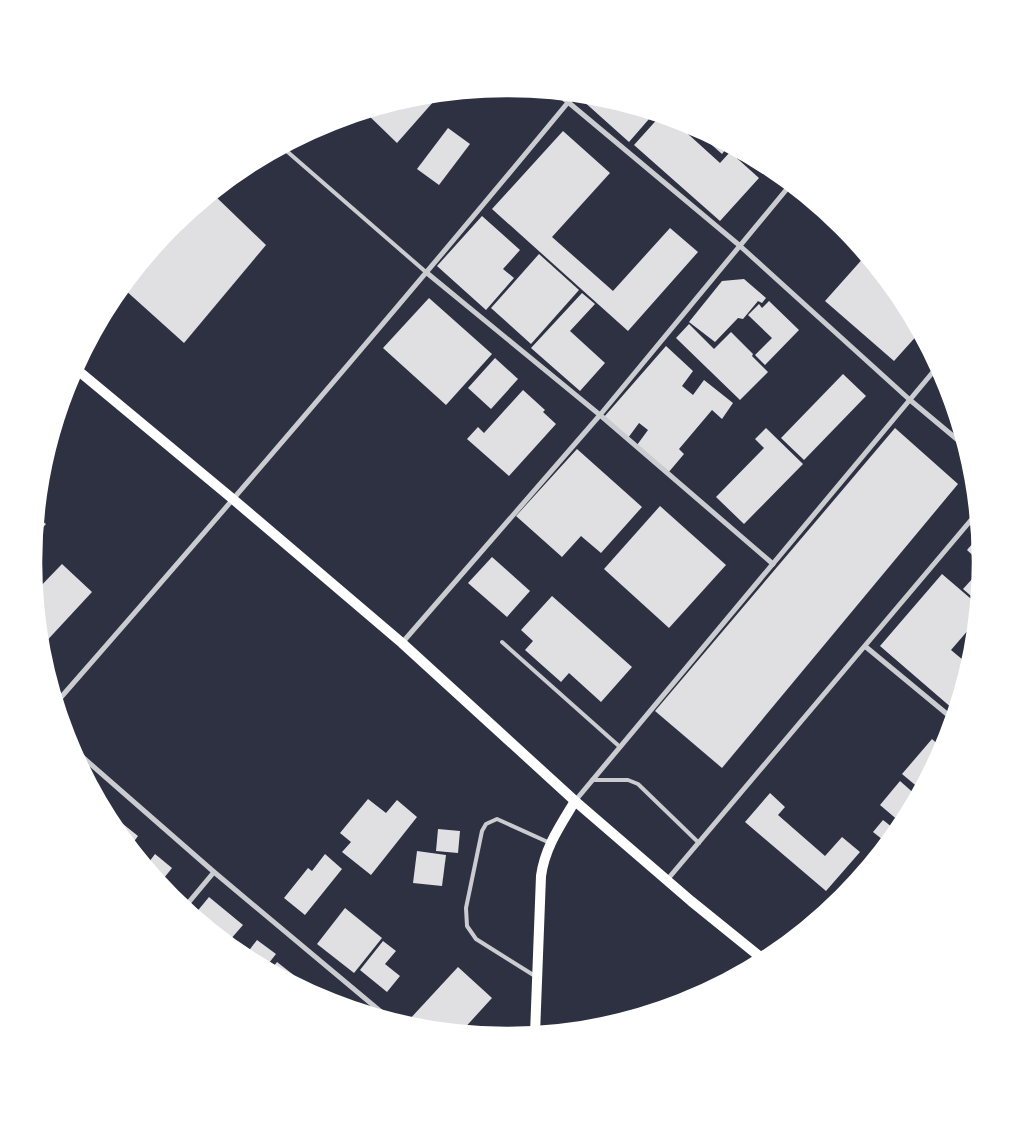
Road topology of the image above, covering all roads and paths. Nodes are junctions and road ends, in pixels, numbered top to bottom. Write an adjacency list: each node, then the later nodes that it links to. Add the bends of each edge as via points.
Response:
1 (564, 100): 3 (street)
2 (570, 100): 3 (street)
3 (568, 103): 6 (street); 7 (street)
4 (287, 152): 7 (lane)
5 (786, 189): 6 (street)
6 (739, 244): 10 (street); 11 (street)
7 (427, 273): 11 (street); 13 (street)
8 (82, 373): 13 (main road)
9 (932, 373): 10 (street)
10 (910, 400): 12 (street); 15 (street)
11 (600, 416): 15 (street); 17 (street)
12 (956, 439)
13 (234, 500): 17 (main road); 19 (street)
14 (971, 521): 18 (street)
15 (773, 564): 21 (street)
16 (502, 642): 21 (lane)
17 (402, 643): 24 (main road)
18 (866, 647): 20 (street); 26 (street)
19 (61, 697)
20 (947, 714)
21 (620, 747): 23 (street)
22 (85, 760): 27 (street)
23 (592, 780): 24 (street); 26 (lane, via 628,780 638,784)
24 (575, 801): 25 (main road); 28 (main road)
25 (550, 843): 31 (main road, via 541,876); 31 (lane, via 497,819 486,824 466,908 467,926 476,939)
26 (699, 843): 28 (street)
27 (214, 872): 29 (street); 32 (street)
28 (668, 880): 30 (main road)
29 (189, 902)
30 (757, 954)
31 (537, 978): 33 (main road)
32 (375, 1009)
33 (535, 1027)

